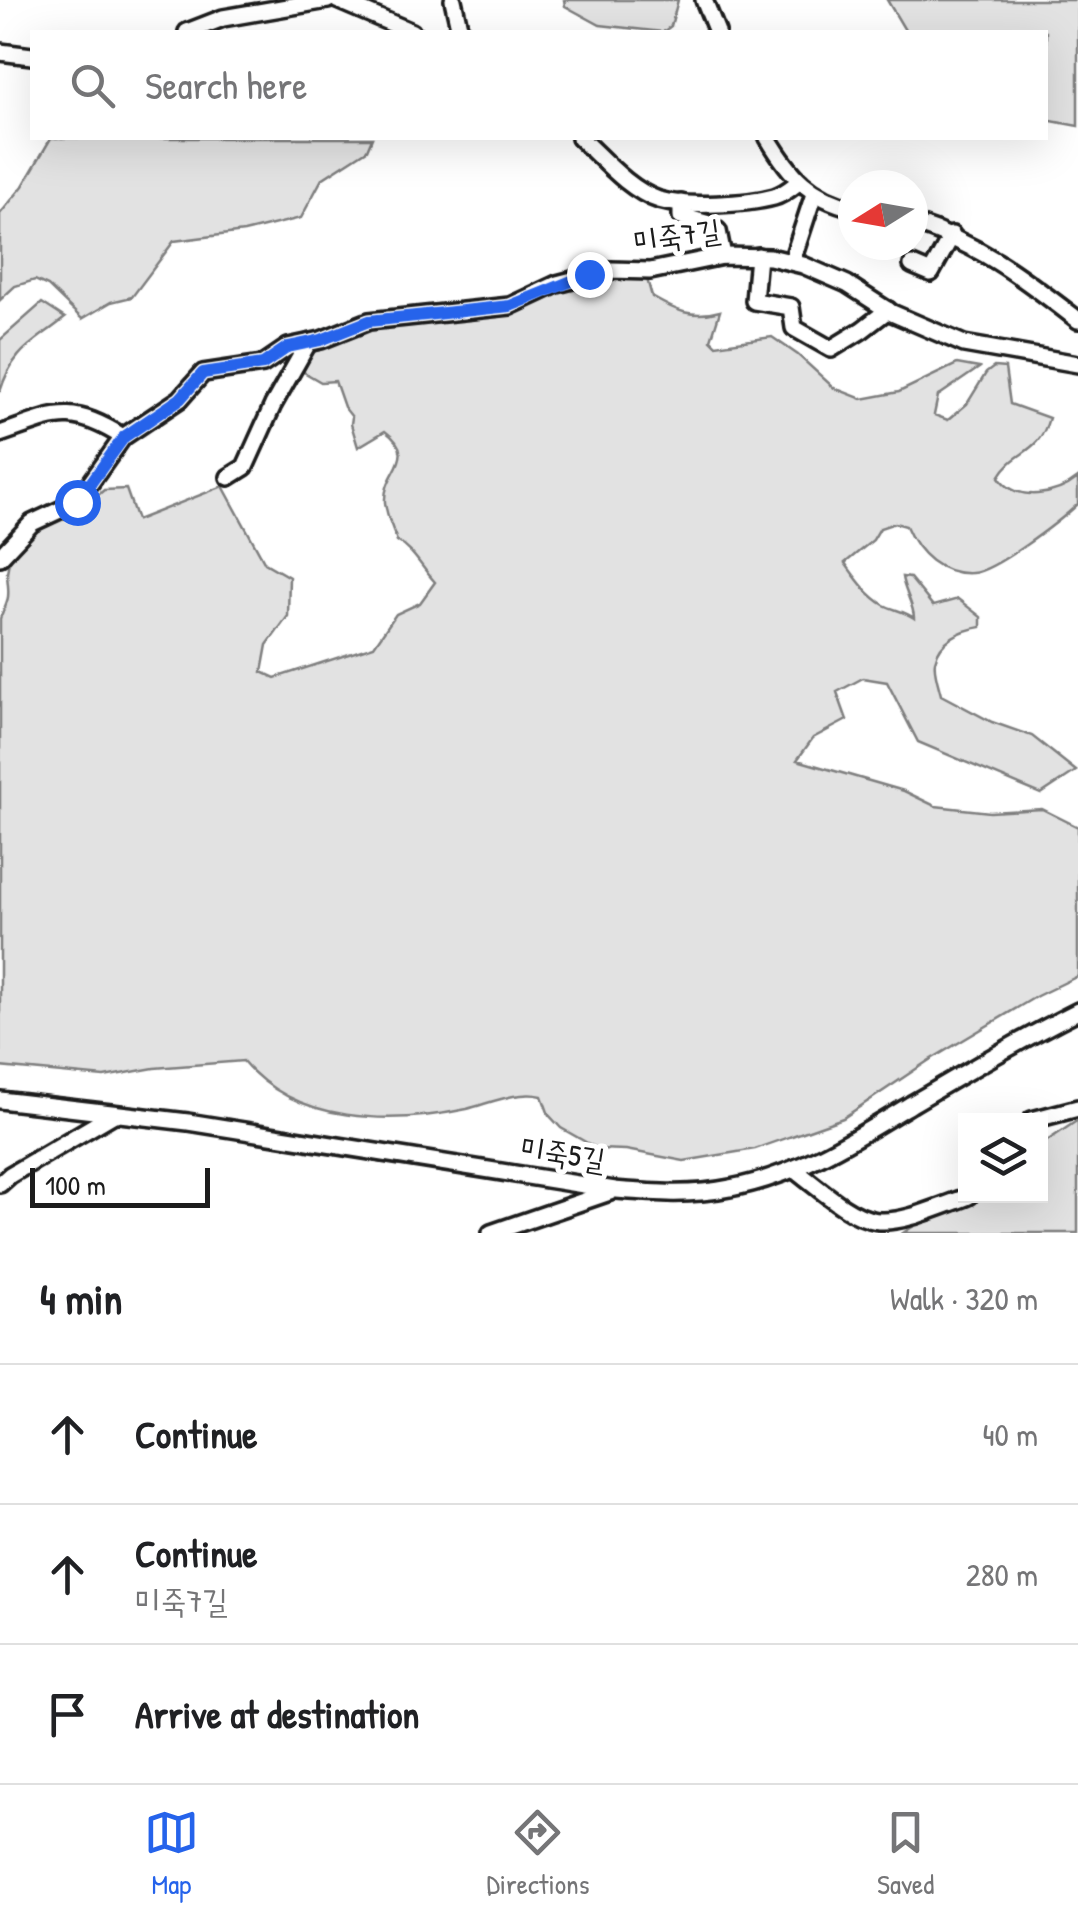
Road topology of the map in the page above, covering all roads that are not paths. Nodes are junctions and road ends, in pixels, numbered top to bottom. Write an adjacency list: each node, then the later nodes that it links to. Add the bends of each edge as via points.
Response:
1 (328, 0): 5 (street, via 223,18)
2 (337, 0): 6 (street)
3 (453, 0): 7 (street)
4 (704, 0): 8 (street)
5 (192, 30)
6 (407, 30)
7 (458, 30)
8 (716, 30)
9 (0, 52): 10 (street)
10 (30, 56)
11 (582, 140): 15 (street, via 642,191)
12 (770, 140): 13 (street)
13 (800, 180): 14 (street); 15 (street, via 772,198)
14 (814, 194): 16 (street); 21 (street)
15 (681, 203): 19 (street, via 680,216 718,231)
16 (838, 204)
17 (928, 228): 18 (street)
18 (952, 236): 22 (street, via 931,273); 24 (street, via 1010,268)
19 (723, 256): 20 (street, 미죽7길); 25 (street, 미죽7길, via 650,271 589,274 510,306 369,321)
20 (758, 256): 21 (street, 미죽7길); 23 (street, via 754,302 792,308 794,328 831,349)
21 (792, 262): 23 (street, 미죽7길)
22 (912, 265)
23 (888, 310): 26 (street, 미죽7길, via 964,344)
24 (1078, 320)
25 (308, 343): 28 (street, 미죽7길, via 263,364 203,373 180,399); 29 (street, via 245,467)
26 (1078, 364)
27 (0, 434): 28 (street, via 73,414)
28 (124, 437): 30 (street, 미죽7길, via 77,502 32,523)
29 (228, 477)
30 (0, 556)
31 (1078, 1011): 36 (street, 미죽5길)
32 (0, 1100): 34 (street, 미죽5길)
33 (1078, 1108): 35 (street)
34 (114, 1114): 37 (street); 38 (street, 미죽5길)
35 (1048, 1116)
36 (794, 1170): 38 (street, 미죽5길, via 679,1195); 39 (street, via 852,1221 875,1229)
37 (0, 1184)
38 (615, 1190): 40 (street)
39 (958, 1201)
40 (491, 1233)

